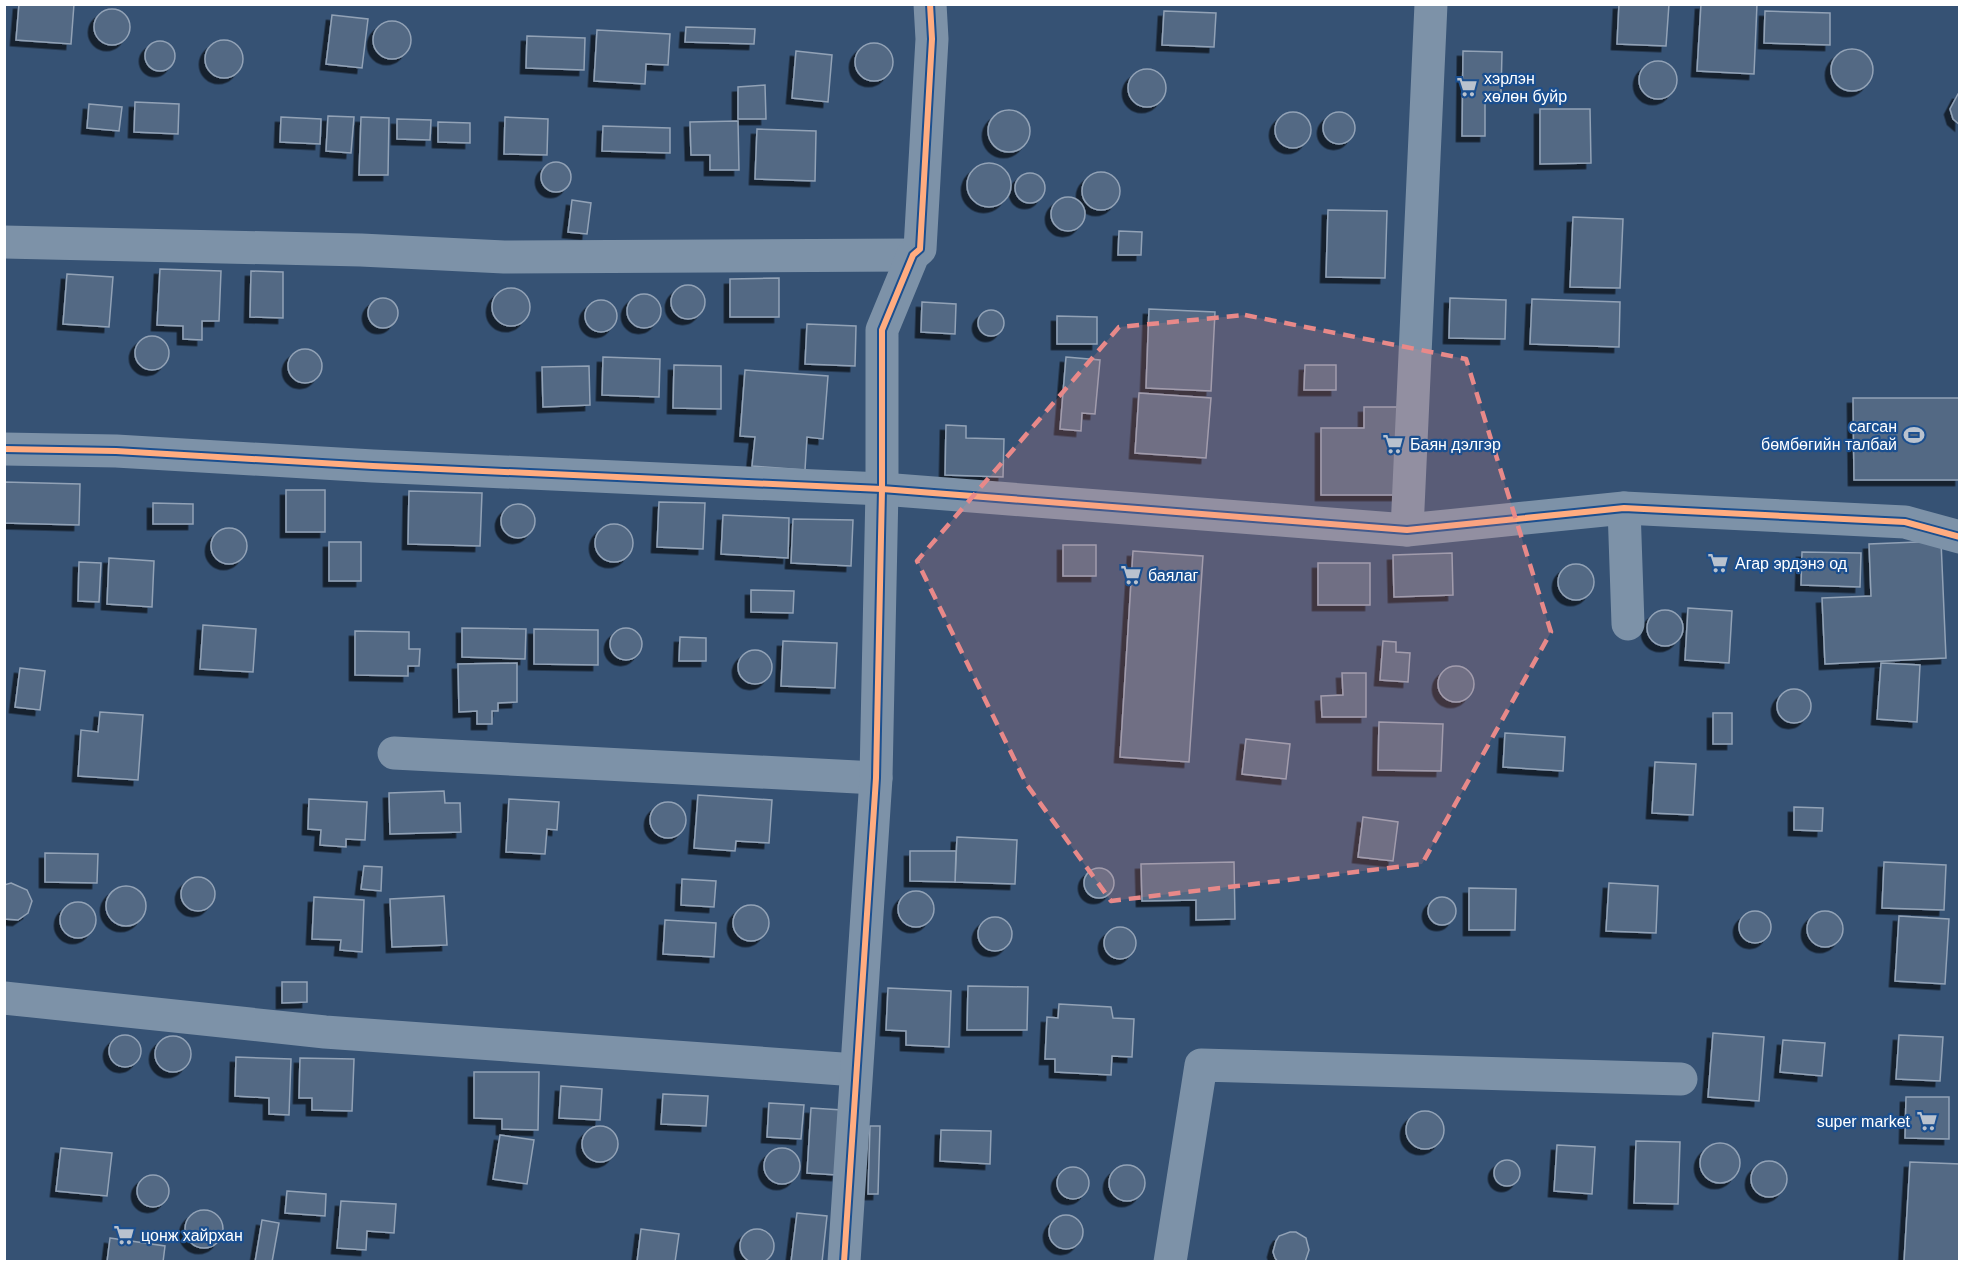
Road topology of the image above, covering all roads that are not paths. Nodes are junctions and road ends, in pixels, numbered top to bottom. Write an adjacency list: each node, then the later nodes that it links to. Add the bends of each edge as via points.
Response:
1 (930, 4): 4 (street, via 926,165 920,249)
2 (1431, 4): 8 (street)
3 (4, 242): 4 (street, via 504,257)
4 (913, 255): 6 (street, via 882,330)
5 (4, 449): 6 (street, via 116,451)
6 (882, 489): 8 (street); 12 (street)
7 (1624, 508): 8 (street); 9 (street, via 1905,522); 10 (street)
8 (1407, 531)
9 (1959, 537)
10 (1628, 624)
11 (394, 753): 12 (street)
12 (876, 778): 14 (street)
13 (4, 998): 14 (street, via 325,1032)
14 (856, 1071): 16 (street)
15 (1681, 1079): 17 (street, via 1201,1065)
16 (844, 1262)
17 (1170, 1262)

